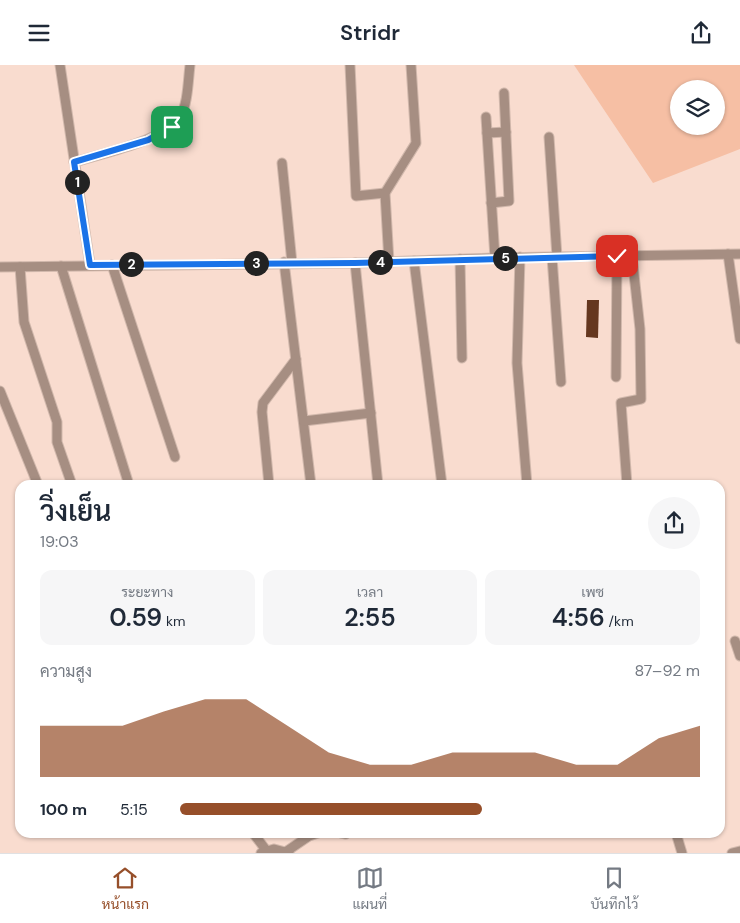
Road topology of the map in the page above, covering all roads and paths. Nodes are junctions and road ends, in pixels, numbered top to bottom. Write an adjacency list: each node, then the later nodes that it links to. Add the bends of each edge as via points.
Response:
1 (60, 65): 10 (street)
2 (190, 65): 10 (street, via 180,119 172,127 148,140)
3 (350, 65): 12 (street, via 356,196)
4 (411, 65): 12 (street, via 416,143)
5 (504, 93): 7 (street)
6 (486, 117): 8 (street)
7 (506, 132): 8 (street); 13 (street, via 508,201)
8 (487, 133): 13 (street)
9 (549, 137): 19 (street)
10 (74, 162): 26 (street)
11 (282, 163): 24 (street)
12 (385, 193): 23 (street)
13 (491, 203): 20 (street)
14 (740, 253): 15 (street)
15 (728, 254): 17 (street); 31 (street)
16 (617, 256): 17 (street); 19 (street); 34 (street)
17 (632, 256): 48 (street, via 640,329 641,399 621,403)
18 (520, 257): 19 (street); 20 (street); 47 (street, via 517,363)
19 (555, 257): 35 (street)
20 (494, 258): 21 (street)
21 (460, 259): 22 (street); 32 (street)
22 (414, 261): 23 (street); 46 (street)
23 (388, 262): 25 (street)
24 (288, 263): 25 (street); 27 (street); 33 (street)
25 (355, 263): 37 (street)
26 (90, 265): 27 (street); 28 (street)
27 (112, 265): 39 (street)
28 (61, 266): 30 (street); 42 (street)
29 (0, 267): 30 (street)
30 (20, 267): 41 (street, via 24,322 57,422 57,442)
31 (740, 339)
32 (462, 358)
33 (296, 359): 38 (street); 43 (street, via 263,403)
34 (616, 377)
35 (560, 383)
36 (0, 391): 40 (street)
37 (371, 413): 38 (street); 45 (street)
38 (304, 421): 44 (street)
39 (175, 457)
40 (36, 480)
41 (70, 480)
42 (127, 480)
43 (269, 480)
44 (310, 480)
45 (378, 480)
46 (441, 480)
47 (527, 480)
48 (627, 480)
49 (735, 641): 50 (street)
50 (740, 655)
51 (256, 838): 55 (street)
52 (306, 838): 56 (street)
53 (678, 838): 57 (street)
54 (740, 851): 58 (street)
55 (263, 852): 56 (street)
56 (288, 852)
57 (682, 853)
58 (732, 853)

